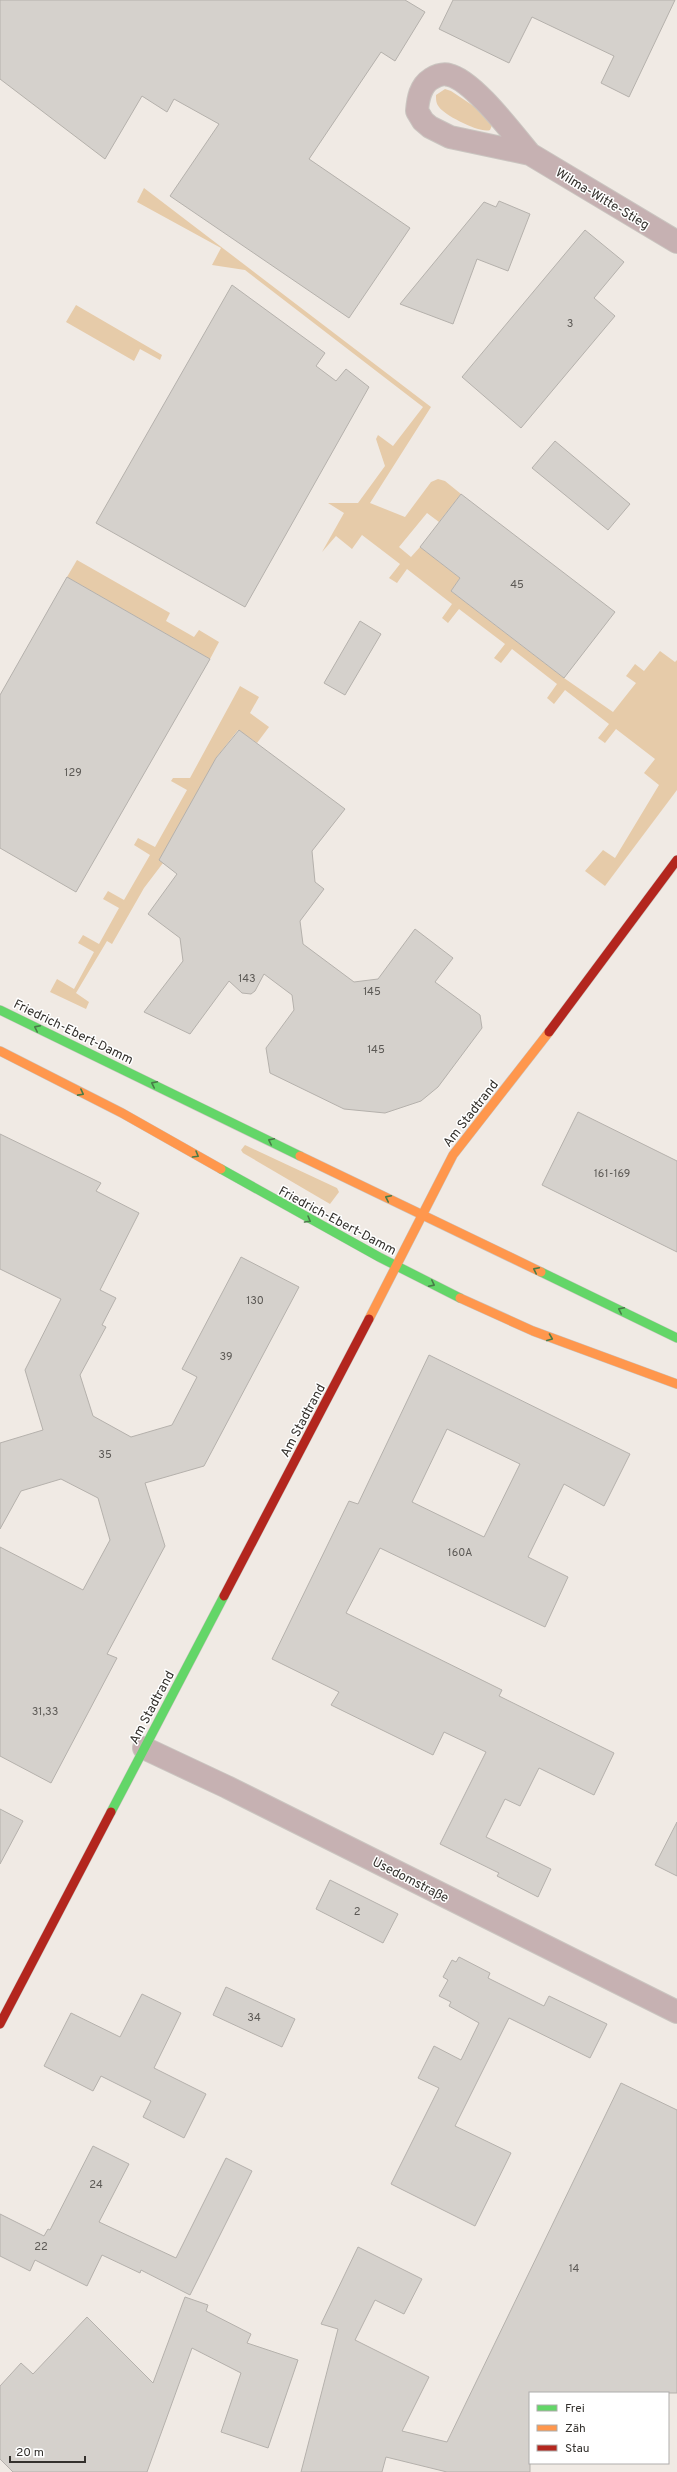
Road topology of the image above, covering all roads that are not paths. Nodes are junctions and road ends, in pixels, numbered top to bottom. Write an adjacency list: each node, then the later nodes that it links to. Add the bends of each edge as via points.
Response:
1 (530, 154): 1 (street, Wilma-Witte-Stieg, via 480,97 460,80 448,75 436,76 422,88 417,111 430,127 450,137); 2 (street, Wilma-Witte-Stieg)
2 (677, 242)
3 (677, 860): 6 (main road, Am Stadtrand, via 525,1065 453,1155)
4 (0, 1010): 6 (main road, Friedrich-Ebert-Damm, one-way to 4)
5 (0, 1051): 7 (main road, Friedrich-Ebert-Damm, one-way to 7, via 142,1124 314,1223)
6 (423, 1215): 7 (main road, Am Stadtrand); 8 (main road, Friedrich-Ebert-Damm, one-way to 6)
7 (397, 1266): 9 (main road, Friedrich-Ebert-Damm, one-way to 9, via 514,1323 586,1353); 10 (main road, Am Stadtrand)
8 (677, 1338)
9 (677, 1384)
10 (144, 1748): 11 (street, Usedomstraße); 12 (main road, Am Stadtrand)
11 (677, 2012)
12 (2, 2014)

